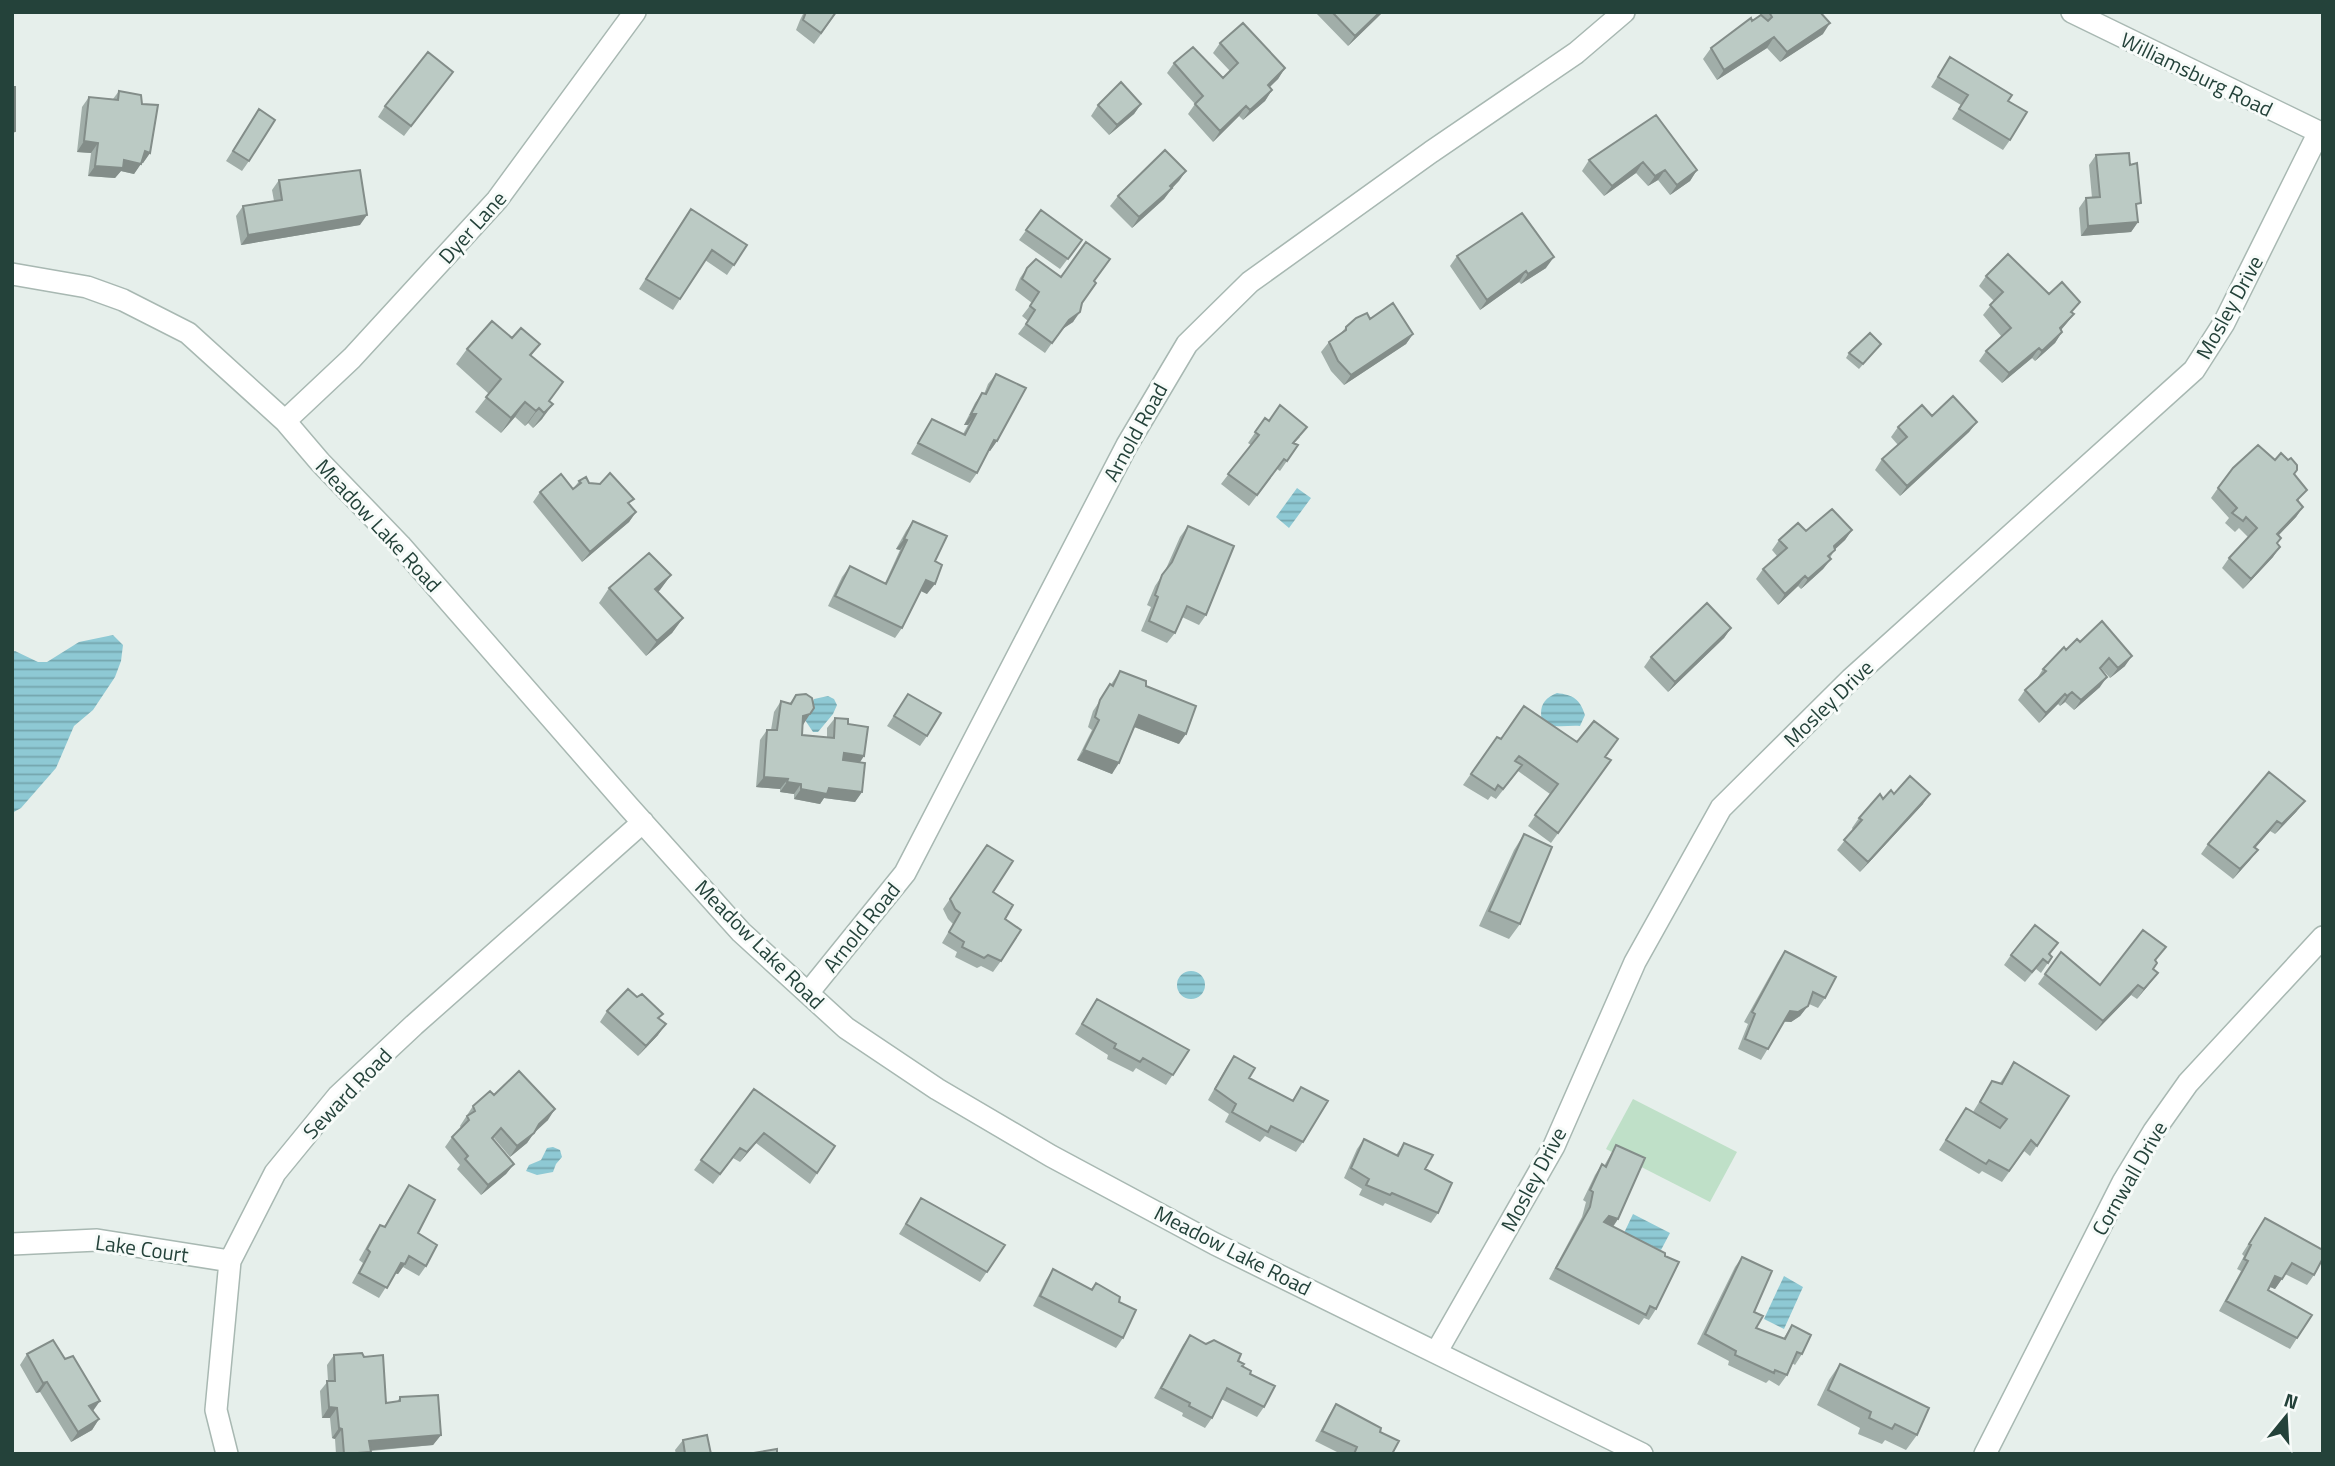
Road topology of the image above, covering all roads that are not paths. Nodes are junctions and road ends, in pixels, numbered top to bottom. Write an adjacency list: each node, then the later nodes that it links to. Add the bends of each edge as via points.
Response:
1 (635, 12): 6 (street, Dyer Lane, via 497,200 352,358)
2 (1624, 12): 9 (street, Arnold Road, via 1576,53 1250,282 1187,344 1126,445 905,873)
3 (2072, 12): 4 (street, Williamsburg Road)
4 (2321, 133): 12 (street, Mosley Drive, via 2224,323 2194,370 1851,679 1721,808 1634,962 1554,1146)
5 (12, 274): 6 (street, Meadow Lake Road, via 87,287 188,333)
6 (285, 421): 7 (street, Meadow Lake Road)
7 (643, 822): 9 (street, Meadow Lake Road, via 741,932); 11 (street, Seward Road, via 338,1096 275,1173)
8 (2323, 937): 15 (street, Cornwall Drive, via 2188,1083 2154,1131 2123,1182)
9 (808, 993): 12 (street, Meadow Lake Road, via 846,1028 937,1089 1051,1156 1215,1244)
10 (12, 1244): 11 (street, Lake Court, via 97,1240)
11 (230, 1261): 13 (street, Seward Road, via 216,1410)
12 (1437, 1351): 14 (street, Meadow Lake Road)
13 (227, 1454)
14 (1643, 1454)
15 (1985, 1454)

